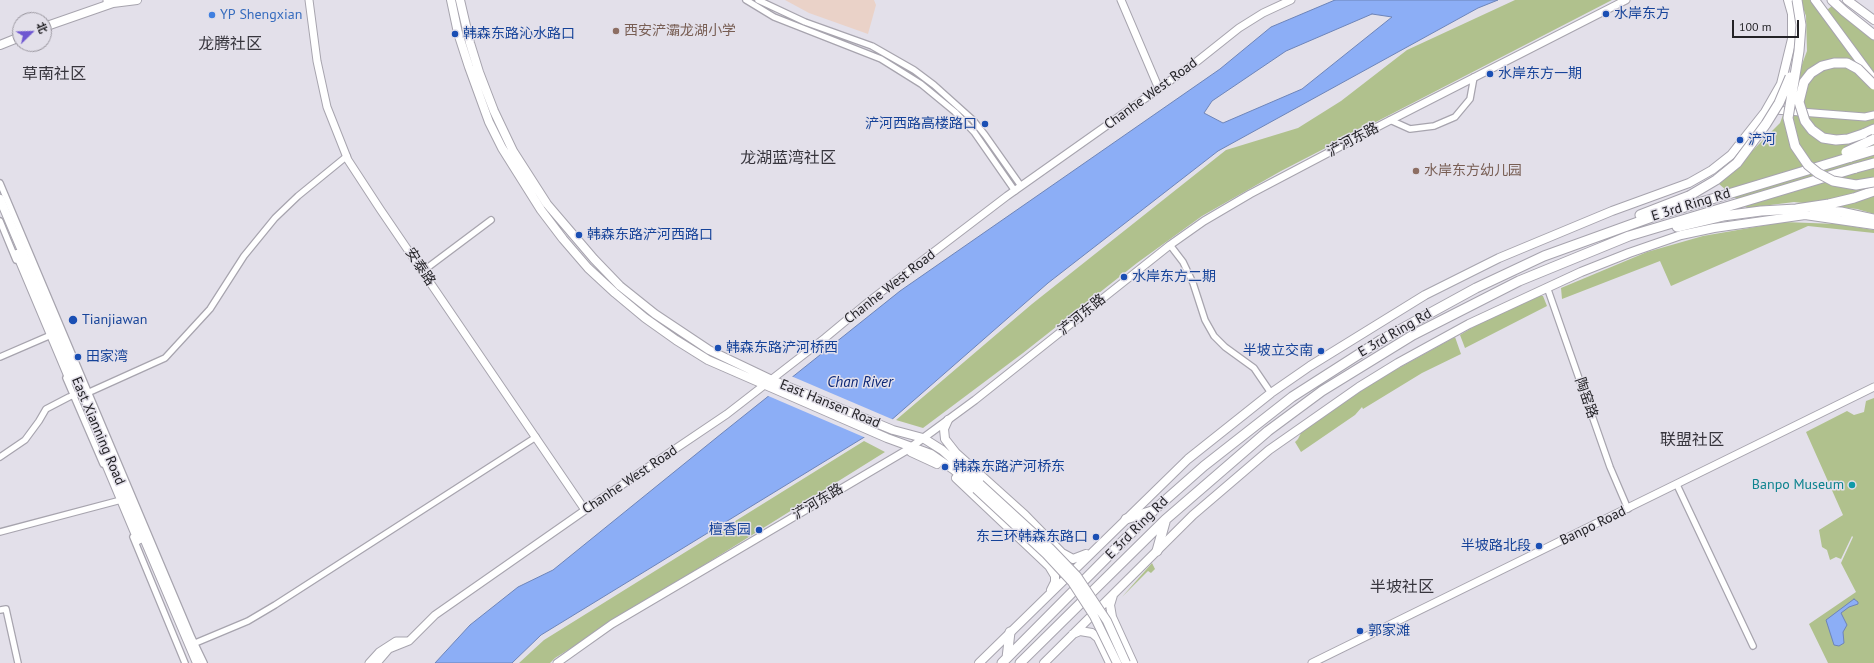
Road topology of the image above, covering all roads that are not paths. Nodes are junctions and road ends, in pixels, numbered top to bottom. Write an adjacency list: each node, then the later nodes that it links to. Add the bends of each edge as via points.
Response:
1 (107, 0): 19 (main road)
2 (137, 0): 21 (main road, via 113,3)
3 (309, 0): 40 (street, 安泰路, via 317,61 327,107)
4 (450, 0): 61 (main road, East Hansen Road, via 469,67 489,122 518,175 563,239 588,268 645,318 708,360)
5 (460, 0): 18 (main road, East Hansen Road)
6 (464, 0): 18 (main road)
7 (746, 0): 44 (street, via 774,17 881,59 921,84 955,112 974,132)
8 (758, 0): 44 (street, via 805,22 872,46 914,70 973,120)
9 (1120, 0): 32 (street)
10 (1291, 0): 32 (street, Chanhe West Road, via 1245,24)
11 (1626, 0): 29 (street, 浐河东路)
12 (1788, 0): 33 (main road, via 1792,14 1791,45 1781,84)
13 (1797, 0): 27 (highway, bridge, via 1801,25)
14 (1815, 0): 30 (main road)
15 (1822, 0): 28 (main road)
16 (1832, 0): 23 (highway)
17 (1847, 0): 20 (main road)
18 (464, 17): 60 (main road, East Hansen Road, via 479,72 503,131 543,198 564,225 620,286 655,314 709,350)
19 (52, 19)
20 (1874, 20)
21 (52, 24)
22 (12, 35): 24 (main road)
23 (1874, 35)
24 (0, 40)
25 (12, 40): 26 (main road)
26 (0, 45)
27 (1799, 51): 42 (highway, bridge, via 1788,118 1795,146 1808,165 1833,181 1856,185); 55 (highway, bridge, via 1779,103 1737,163 1716,180 1689,196 1564,243)
28 (1874, 71)
29 (1474, 77): 35 (street, 浐河东路); 35 (street, via 1470,99 1456,117 1434,126 1410,129)
30 (1874, 80)
31 (1874, 85): 36 (highway, bridge, via 1858,69 1847,63 1834,62 1822,66 1804,82 1799,102 1805,121 1823,138 1848,139)
32 (1159, 89): 44 (street, Chanhe West Road)
33 (1768, 106): 34 (street, via 1775,110 1865,117); 63 (main road, via 1731,156 1712,170 1689,183 1499,258 1425,296 1324,356)
34 (1874, 115)
35 (1390, 120): 54 (street, 浐河东路, via 1204,220)
36 (1874, 129)
37 (1874, 139): 39 (highway, bridge)
38 (1874, 150): 39 (highway, bridge)
39 (1848, 154): 55 (highway, E 3rd Ring Rd, via 1743,184 1718,196 1629,224)
40 (347, 156): 56 (street, 安泰路); 64 (street, via 275,218 244,256 210,309 166,358)
41 (1874, 163): 53 (highway, E 3rd Ring Rd, bridge)
42 (1874, 182)
43 (0, 183): 64 (street)
44 (1018, 189): 60 (street, Chanhe West Road, via 872,299)
45 (1874, 191): 47 (highway, via 1842,201)
46 (0, 199): 64 (main road, East Xianning Road)
47 (1796, 209): 49 (highway, via 1841,212); 53 (highway, via 1722,216 1654,233)
48 (0, 213): 58 (main road, East Xianning Road)
49 (1874, 219)
50 (491, 220): 56 (street)
51 (0, 221): 58 (street)
52 (1874, 225): 57 (main road, via 1805,215 1714,228 1681,235 1630,253)
53 (1629, 236): 80 (highway, E 3rd Ring Rd, via 1574,257 1482,299 1413,335 1353,371 1268,431)
54 (1170, 245): 63 (street, via 1183,262 1205,320 1214,336 1254,368); 65 (street, 浐河东路)
55 (1544, 256): 78 (highway, E 3rd Ring Rd, via 1438,308 1328,373 1262,420)
56 (423, 271): 66 (street, 安泰路)
57 (1547, 287): 76 (street, 陶窑路, via 1610,467); 83 (main road, via 1491,312 1433,343 1337,402 1269,450 1193,515)
58 (50, 336): 59 (street); 64 (main road, East Xianning Road)
59 (0, 357)
60 (772, 380): 61 (street, Chanhe West Road); 67 (main road, East Hansen Road, via 893,430)
61 (765, 386): 68 (main road, East Hansen Road); 77 (street, Chanhe West Road)
62 (1874, 387): 73 (street, Banpo Road)
63 (1271, 393): 79 (main road, via 1188,459)
64 (80, 394): 70 (street, via 46,409 25,440); 75 (main road, East Xianning Road); 90 (main road, East Xianning Road)
65 (948, 420): 67 (street, 浐河东路); 69 (main road, via 944,428 945,439)
66 (536, 437): 77 (street, 安泰路); 90 (street, via 275,605 248,621)
67 (923, 438): 68 (street, 浐河东路); 71 (main road, East Hansen Road)
68 (909, 448): 74 (main road, East Hansen Road, via 930,454); 85 (main road, via 946,470 1049,566 1055,582); 100 (street, 浐河东路, via 612,624)
69 (956, 453): 71 (street); 72 (main road)
70 (0, 457)
71 (962, 466): 72 (street); 74 (main road, East Hansen Road)
72 (973, 469): 82 (main road, via 1069,558 1077,559)
73 (1677, 484): 76 (street, Banpo Road); 91 (street)
74 (978, 486): 105 (main road, East Hansen Road, bridge, via 1072,582 1094,616); 106 (main road, East Hansen Road, bridge, via 1051,549 1077,576 1107,621)
75 (120, 500): 81 (street); 94 (street); 95 (main road, East Xianning Road)
76 (1628, 509): 108 (street, Banpo Road)
77 (585, 510): 89 (street, Chanhe West Road, via 435,615)
78 (1153, 511): 79 (highway); 92 (highway, E 3rd Ring Rd)
79 (1126, 519): 82 (main road)
80 (1165, 520): 83 (highway); 102 (highway, E 3rd Ring Rd)
81 (0, 532)
82 (1097, 547): 85 (main road)
83 (1157, 551): 84 (main road)
84 (1113, 594): 88 (main road); 107 (main road, via 1110,605 1112,617)
85 (1046, 597): 87 (main road)
86 (3, 610): 93 (street)
87 (1010, 632): 92 (highway); 101 (main road)
88 (1073, 634): 103 (main road); 104 (main road, via 1080,631 1092,633 1098,638)
89 (409, 641): 98 (street, via 396,641 379,652); 99 (street, Chanhe West Road, via 389,650)
90 (192, 644): 96 (main road, East Xianning Road); 97 (street)
91 (1753, 646)
92 (1004, 660)
93 (18, 663)
94 (185, 663)
95 (191, 663)
96 (197, 663)
97 (204, 663)
98 (369, 663)
99 (377, 663)
100 (557, 663)
101 (978, 663)
102 (1020, 663)
103 (1044, 663)
104 (1110, 663)
105 (1117, 663)
106 (1126, 663)
107 (1133, 663)
108 (1312, 663)

